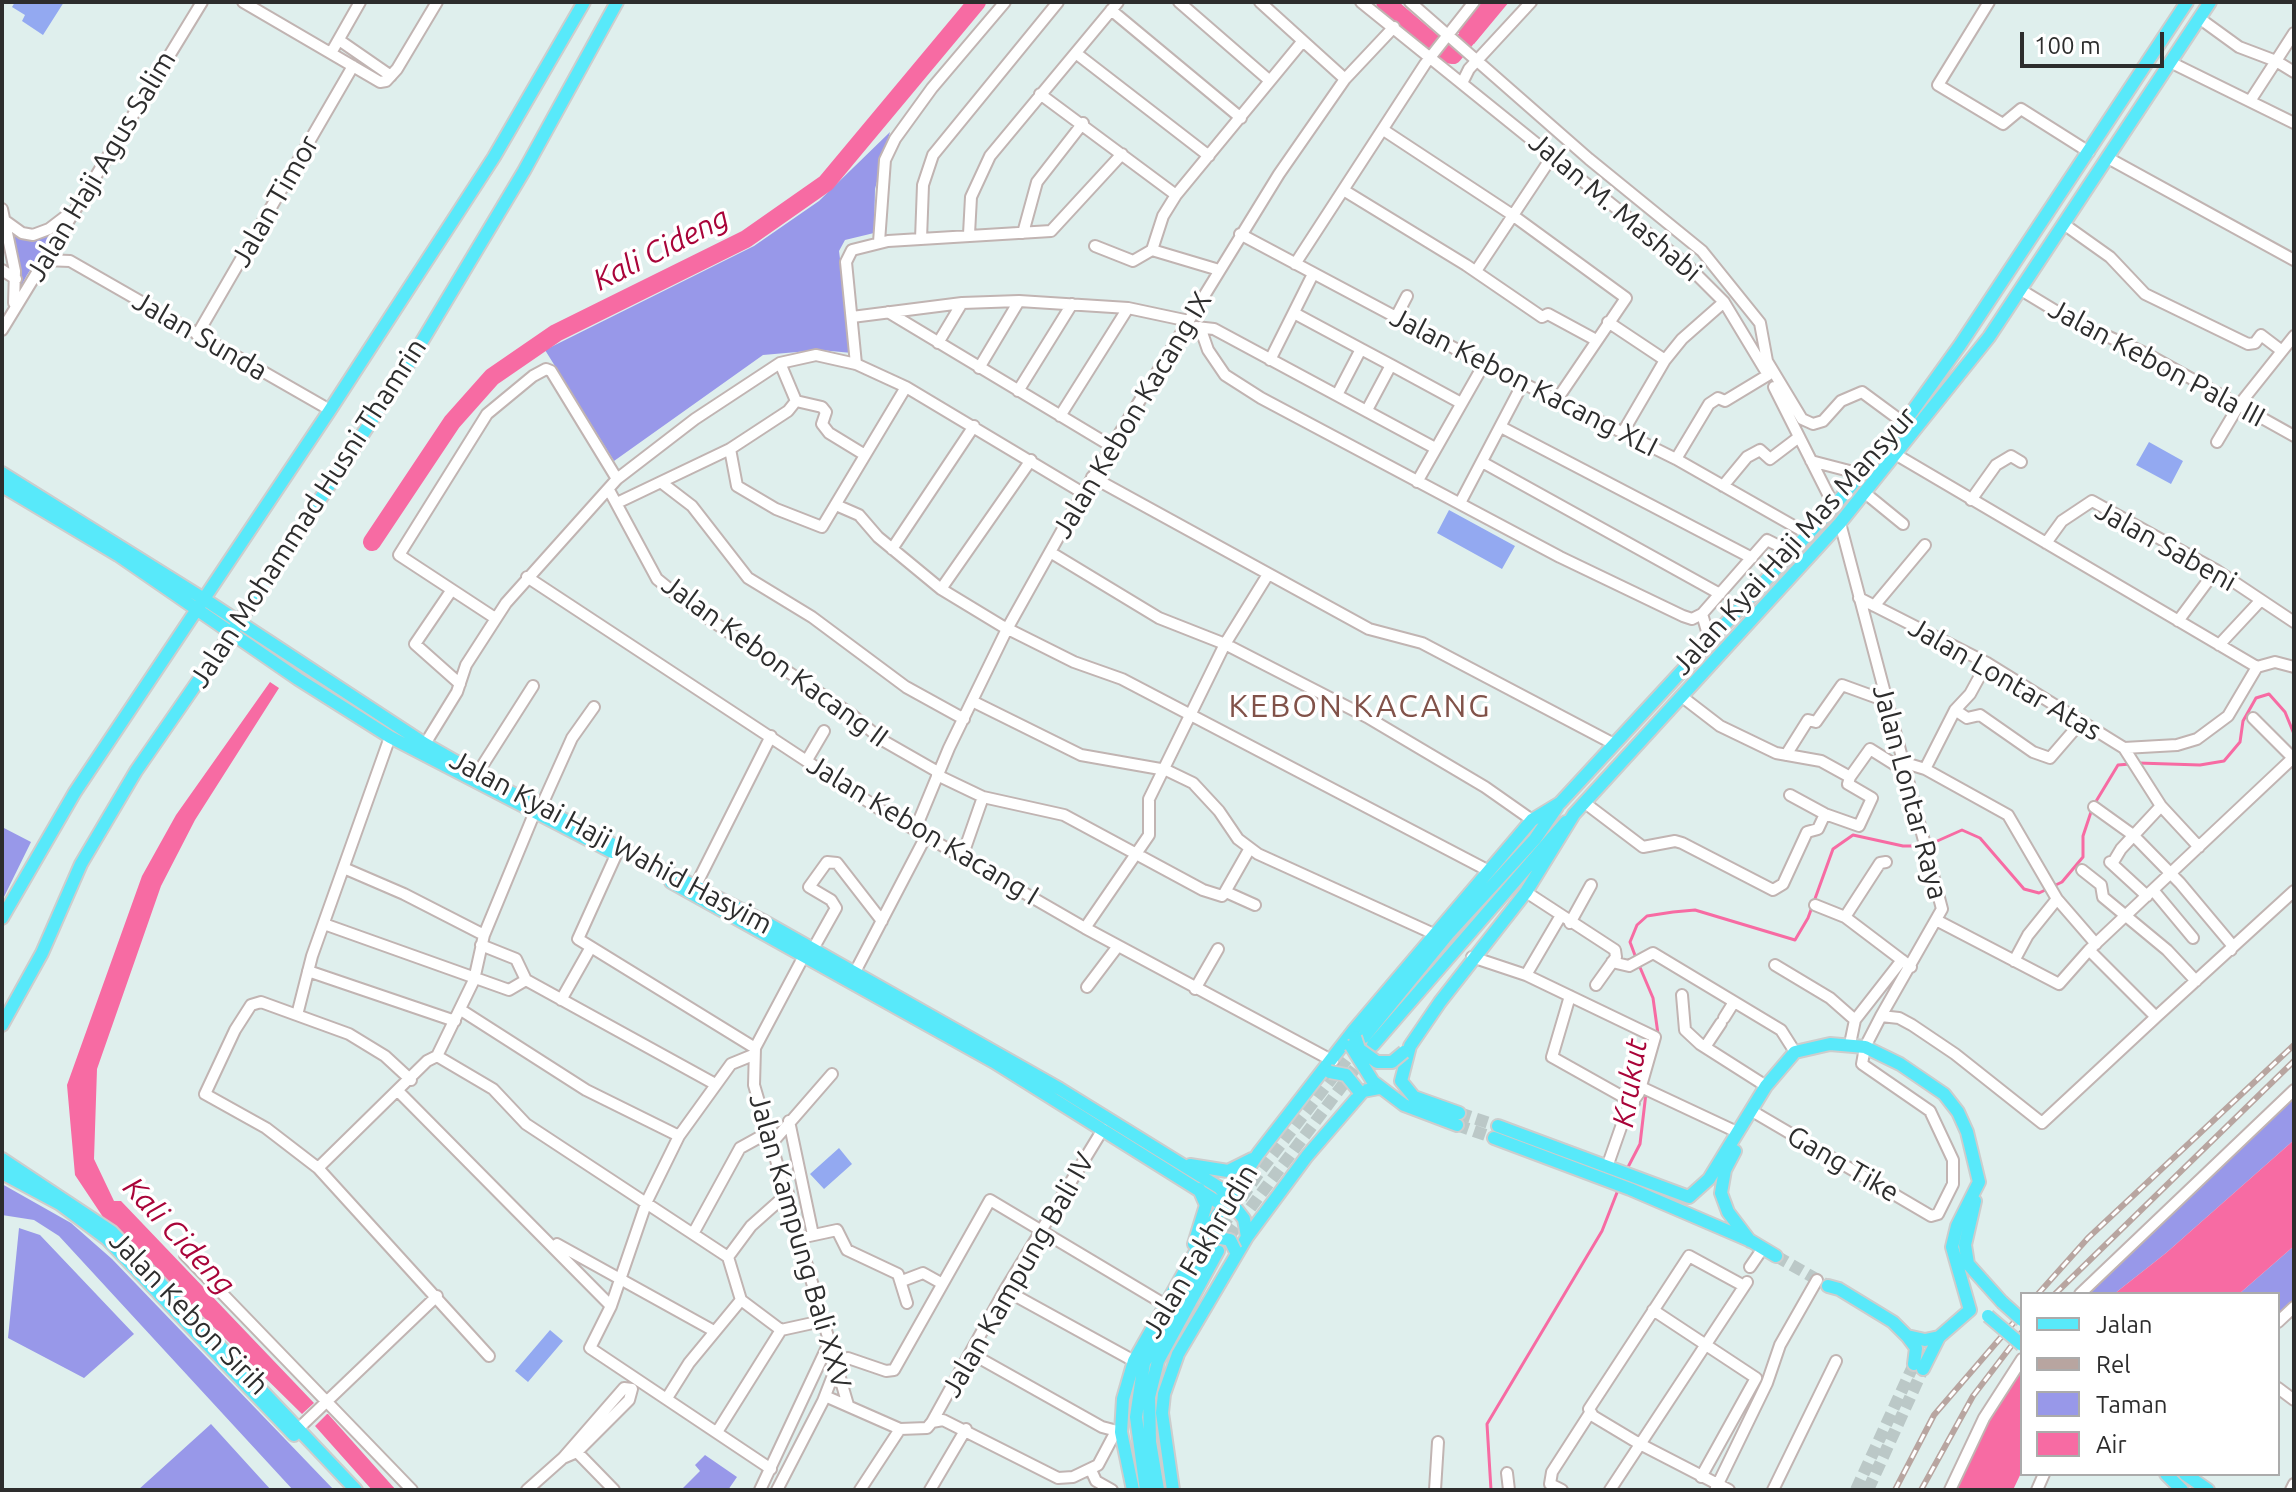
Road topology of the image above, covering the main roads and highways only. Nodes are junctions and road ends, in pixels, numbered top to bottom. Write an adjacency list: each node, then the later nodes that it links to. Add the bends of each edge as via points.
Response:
1 (584, 2): 7 (main road, Jalan Mohammad Husni Thamrin, via 494,157)
2 (617, 2): 8 (main road, Jalan Mohammad Husni Thamrin, via 406,368)
3 (2187, 2): 10 (main road, Jalan Kyai Haji Mas Mansyur, via 1904,423)
4 (2210, 2): 12 (main road, Jalan Kyai Haji Mas Mansyur, via 1989,337 1840,523)
5 (2, 473): 7 (main road, Jalan Kyai Haji Wahid Hasyim)
6 (2, 486): 7 (main road, Jalan Kyai Haji Wahid Hasyim)
7 (201, 605): 8 (main road, Jalan Kyai Haji Wahid Hasyim); 13 (main road, Jalan Mohammad Husni Thamrin, via 75,792)
8 (235, 628): 9 (main road, Jalan Kyai Haji Wahid Hasyim); 16 (main road, Jalan Mohammad Husni Thamrin, via 136,771 81,864 42,953)
9 (302, 674): 11 (main road, Jalan Kyai Haji Wahid Hasyim); 11 (main road, Jalan Kyai Haji Wahid Hasyim, via 390,737)
10 (1560, 803): 17 (main road, Jalan Fakhrudin, via 1535,839); 17 (main road, Jalan Kyai Haji Mas Mansyur, via 1532,820 1434,934)
11 (537, 811): 14 (main road, Jalan Kyai Haji Wahid Hasyim); 14 (main road, Jalan Kyai Haji Wahid Hasyim, via 696,885)
12 (1574, 814): 17 (main road, Jalan Fakhrudin); 18 (main road, Jalan Kyai Haji Mas Mansyur, via 1526,892)
13 (2, 918)
14 (762, 926): 15 (main road, Jalan Kyai Haji Wahid Hasyim)
15 (809, 951): 26 (main road, Jalan Kyai Haji Wahid Hasyim, via 1060,1089); 29 (main road, Jalan Kyai Haji Wahid Hasyim)
16 (2, 1025)
17 (1358, 1039): 18 (main road, bridge, via 1359,1049 1377,1062 1392,1062); 19 (main road, Jalan Fakhrudin); 20 (main road, bridge)
18 (1407, 1049): 20 (main road, via 1403,1087 1458,1119 1404,1105)
19 (1329, 1069): 21 (main road, bridge, via 1346,1075); 24 (main road, Jalan Fakhrudin)
20 (1375, 1084): 21 (main road, Jalan Fakhrudin)
21 (1358, 1094): 32 (main road, Jalan Fakhrudin)
22 (1750, 1115): 28 (main road, via 1695,1195 1683,1198); 30 (main road, via 1795,1052 1830,1044 1865,1047 1944,1094 1958,1112 1970,1145); 33 (main road, via 1725,1170 1721,1193 1728,1212)
23 (1496, 1132): 28 (main road)
24 (1258, 1154): 26 (main road, via 1228,1171); 31 (main road, Jalan Fakhrudin)
25 (2, 1159): 46 (main road, Jalan Kebon Sirih, via 112,1232 302,1426)
26 (1176, 1161): 31 (main road, Jalan Kyai Haji Wahid Hasyim)
27 (2, 1173): 45 (main road, Jalan Kebon Sirih, via 60,1204 107,1239)
28 (1632, 1184): 33 (main road)
29 (1199, 1189): 31 (main road, Jalan Kyai Haji Wahid Hasyim); 37 (main road, via 1206,1205)
30 (1978, 1190): 39 (main road, via 1957,1226 1952,1247); 40 (main road, bridge, via 1965,1245 1968,1264)
31 (1227, 1202): 32 (main road, via 1244,1219); 34 (main road, Jalan Fakhrudin)
32 (1247, 1237): 35 (main road, Jalan Fakhrudin)
33 (1751, 1241): 36 (main road)
34 (1211, 1242): 35 (main road, bridge, via 1230,1240); 37 (main road, Jalan Fakhrudin); 48 (main road, Jalan Fakhrudin, via 1144,1363 1136,1417); 49 (main road, Jalan Fakhrudin, via 1158,1361 1149,1397)
35 (1236, 1254): 50 (main road, Jalan Fakhrudin, via 1178,1354 1164,1394)
36 (1776, 1256)
37 (1192, 1258): 47 (main road, Jalan Fakhrudin, via 1134,1361 1123,1399 1118,1432)
38 (1822, 1283): 41 (main road, via 1893,1322)
39 (1970, 1310): 42 (main road); 43 (main road, bridge, via 1988,1316)
40 (2020, 1318)
41 (1903, 1333): 42 (main road, via 1925,1340); 42 (main road, via 1916,1348 1918,1366)
42 (1939, 1337)
43 (2020, 1343)
44 (2189, 1476): 51 (main road)
45 (346, 1490)
46 (356, 1490)
47 (1133, 1490)
48 (1146, 1490)
49 (1158, 1490)
50 (1173, 1490)
51 (2208, 1490)

